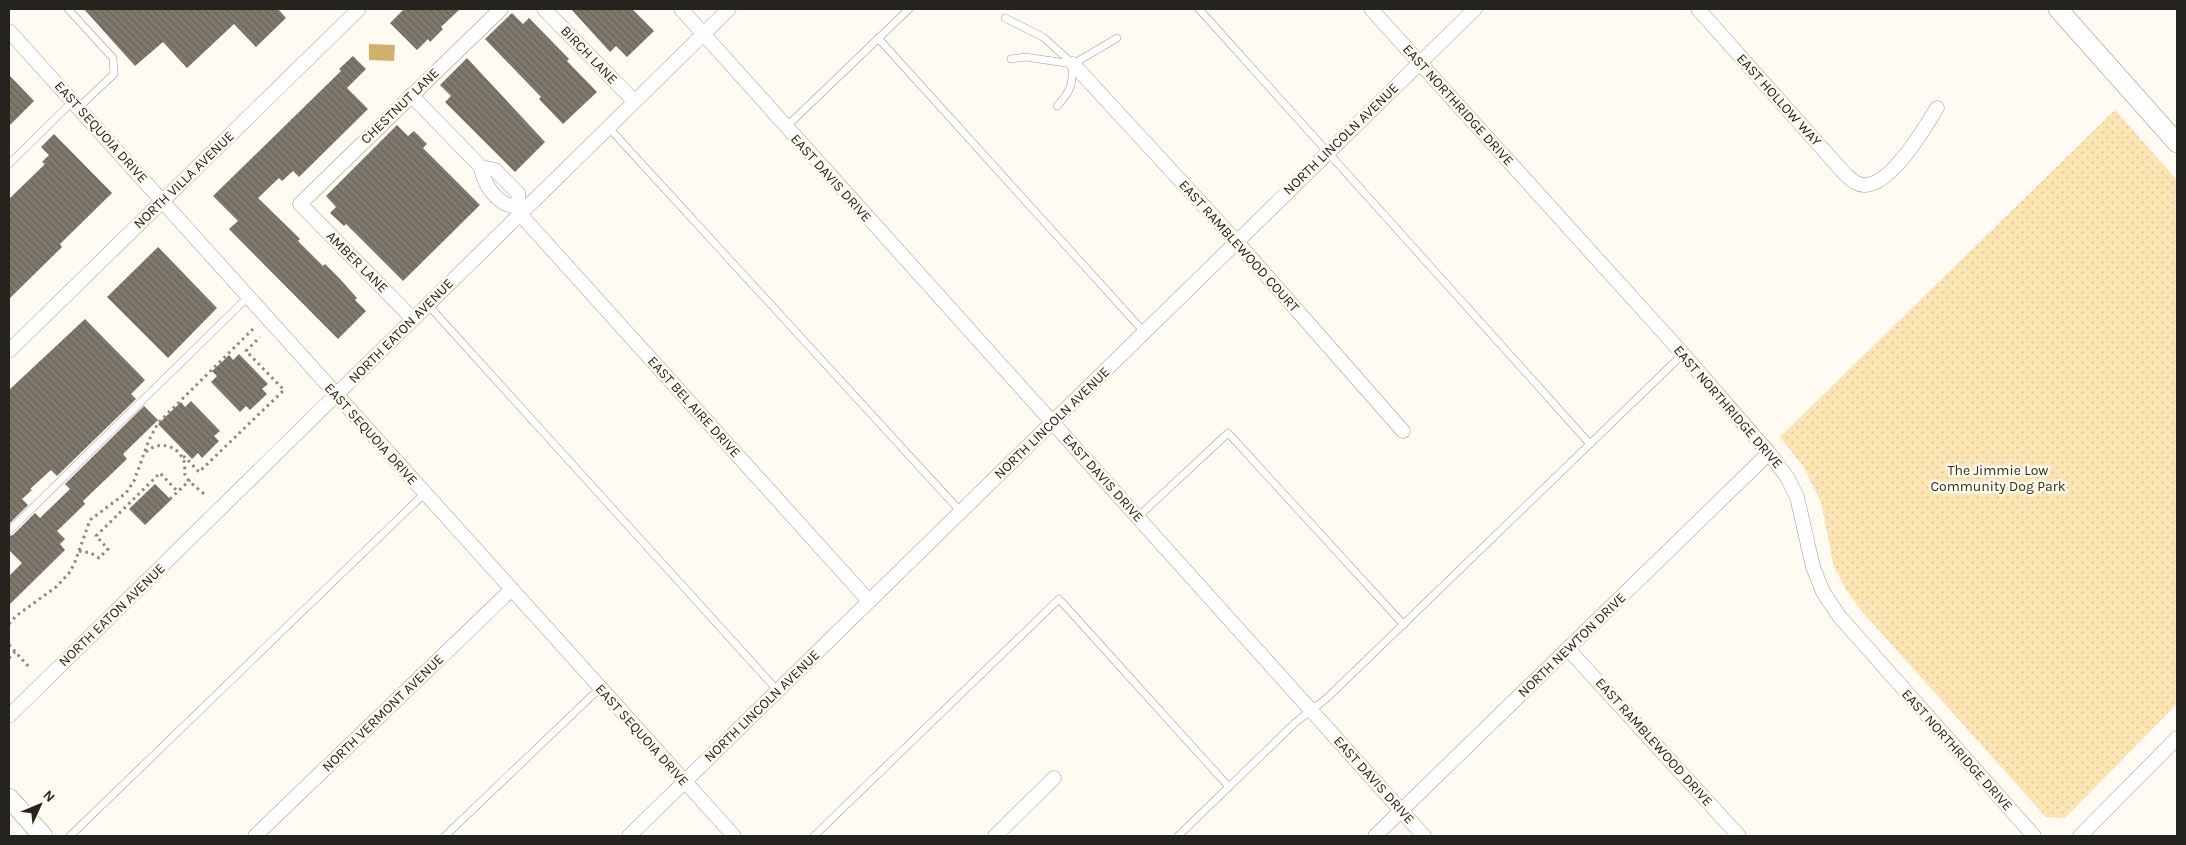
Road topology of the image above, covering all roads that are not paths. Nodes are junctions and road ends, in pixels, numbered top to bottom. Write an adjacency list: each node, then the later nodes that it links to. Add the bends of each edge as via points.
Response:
1 (68, 9): 23 (lane, via 113,58 114,74)
2 (359, 9): 31 (street, NORTH VILLA AVENUE)
3 (501, 9): 21 (street, CHESTNUT LANE)
4 (544, 9): 22 (street, BIRCH LANE)
5 (681, 9): 15 (street, EAST DAVIS DRIVE)
6 (729, 9): 15 (street, NORTH EATON AVENUE)
7 (909, 9): 16 (lane)
8 (1199, 9): 29 (lane)
9 (1371, 9): 19 (street, EAST NORTHRIDGE DRIVE)
10 (1475, 9): 19 (street, NORTH LINCOLN AVENUE)
11 (1698, 9): 25 (street, EAST HOLLOW WAY, via 1855,183 1864,186 1875,183 1900,162)
12 (2058, 9): 28 (street)
13 (1006, 18): 20 (lane, via 1043,37)
14 (9, 31): 23 (street, EAST SEQUOIA DRIVE)
15 (704, 34): 22 (street, NORTH EATON AVENUE); 26 (street, EAST DAVIS DRIVE)
16 (878, 38): 26 (lane); 38 (lane)
17 (1117, 38): 20 (lane)
18 (1011, 60): 20 (lane, via 1025,57)
19 (1420, 63): 29 (street, NORTH LINCOLN AVENUE); 40 (street, EAST NORTHRIDGE DRIVE)
20 (1073, 64): 24 (lane, via 1069,93); 34 (street, EAST RAMBLEWOOD COURT)
21 (410, 95): 32 (street, CHESTNUT LANE); 33 (street, via 481,167 483,181 497,196 505,204)
22 (634, 102): 27 (street, NORTH EATON AVENUE)
23 (75, 105): 30 (lane); 31 (street, EAST SEQUOIA DRIVE)
24 (1057, 106)
25 (1937, 108)
26 (786, 127): 42 (street, EAST DAVIS DRIVE)
27 (609, 128): 33 (street, NORTH EATON AVENUE); 47 (lane)
28 (2177, 143)
29 (1328, 153): 34 (street, NORTH LINCOLN AVENUE); 44 (lane)
30 (9, 164)
31 (162, 200): 35 (street, EAST SEQUOIA DRIVE); 39 (street, NORTH VILLA AVENUE)
32 (300, 204): 37 (street, AMBER LANE)
33 (520, 210): 36 (street, NORTH EATON AVENUE); 51 (street, EAST BEL AIRE DRIVE)
34 (1237, 242): 38 (street, NORTH LINCOLN AVENUE); 43 (street, EAST RAMBLEWOOD COURT)
35 (248, 297): 41 (street, EAST SEQUOIA DRIVE); 49 (lane)
36 (428, 305): 37 (street, NORTH EATON AVENUE); 55 (lane)
37 (413, 319): 41 (street, NORTH EATON AVENUE)
38 (1145, 333): 42 (street, NORTH LINCOLN AVENUE)
39 (9, 351)
40 (1683, 354): 44 (lane); 45 (street, EAST NORTHRIDGE DRIVE)
41 (336, 394): 46 (street, EAST SEQUOIA DRIVE); 57 (street, NORTH EATON AVENUE)
42 (1053, 422): 47 (street, NORTH LINCOLN AVENUE); 48 (street, EAST DAVIS DRIVE)
43 (1404, 431)
44 (1590, 444): 52 (lane)
45 (1770, 454): 53 (street, NORTH NEWTON DRIVE); 76 (street, EAST NORTHRIDGE DRIVE, via 1797,496 1813,567 1823,592 1839,616)
46 (424, 493): 50 (street, EAST SEQUOIA DRIVE); 65 (lane)
47 (961, 512): 51 (street, NORTH LINCOLN AVENUE)
48 (1138, 517): 52 (lane, via 1228,433); 56 (street, EAST DAVIS DRIVE)
49 (9, 531)
50 (511, 590): 54 (street, EAST SEQUOIA DRIVE); 66 (street, NORTH VERMONT AVENUE)
51 (869, 601): 55 (street, NORTH LINCOLN AVENUE)
52 (1404, 625): 56 (lane)
53 (1568, 649): 63 (street, NORTH NEWTON DRIVE); 75 (street, EAST RAMBLEWOOD DRIVE)
54 (600, 688): 60 (street, EAST SEQUOIA DRIVE); 67 (lane)
55 (778, 691): 60 (street, NORTH LINCOLN AVENUE)
56 (1311, 710): 61 (lane); 63 (street, EAST DAVIS DRIVE)
57 (9, 716)
58 (2177, 738): 77 (street)
59 (1054, 778): 71 (street)
60 (685, 782): 68 (street, NORTH LINCOLN AVENUE); 69 (street, EAST SEQUOIA DRIVE)
61 (1229, 787): 70 (lane, via 1059,599); 72 (lane)
62 (9, 798): 64 (street)
63 (1402, 810): 73 (street, NORTH NEWTON DRIVE); 74 (street, EAST DAVIS DRIVE)
64 (38, 834)
65 (70, 836)
66 (255, 836)
67 (445, 836)
68 (629, 836)
69 (734, 836)
70 (814, 836)
71 (995, 836)
72 (1178, 836)
73 (1375, 836)
74 (1424, 836)
75 (1739, 836)
76 (2034, 836)
77 (2080, 836)

